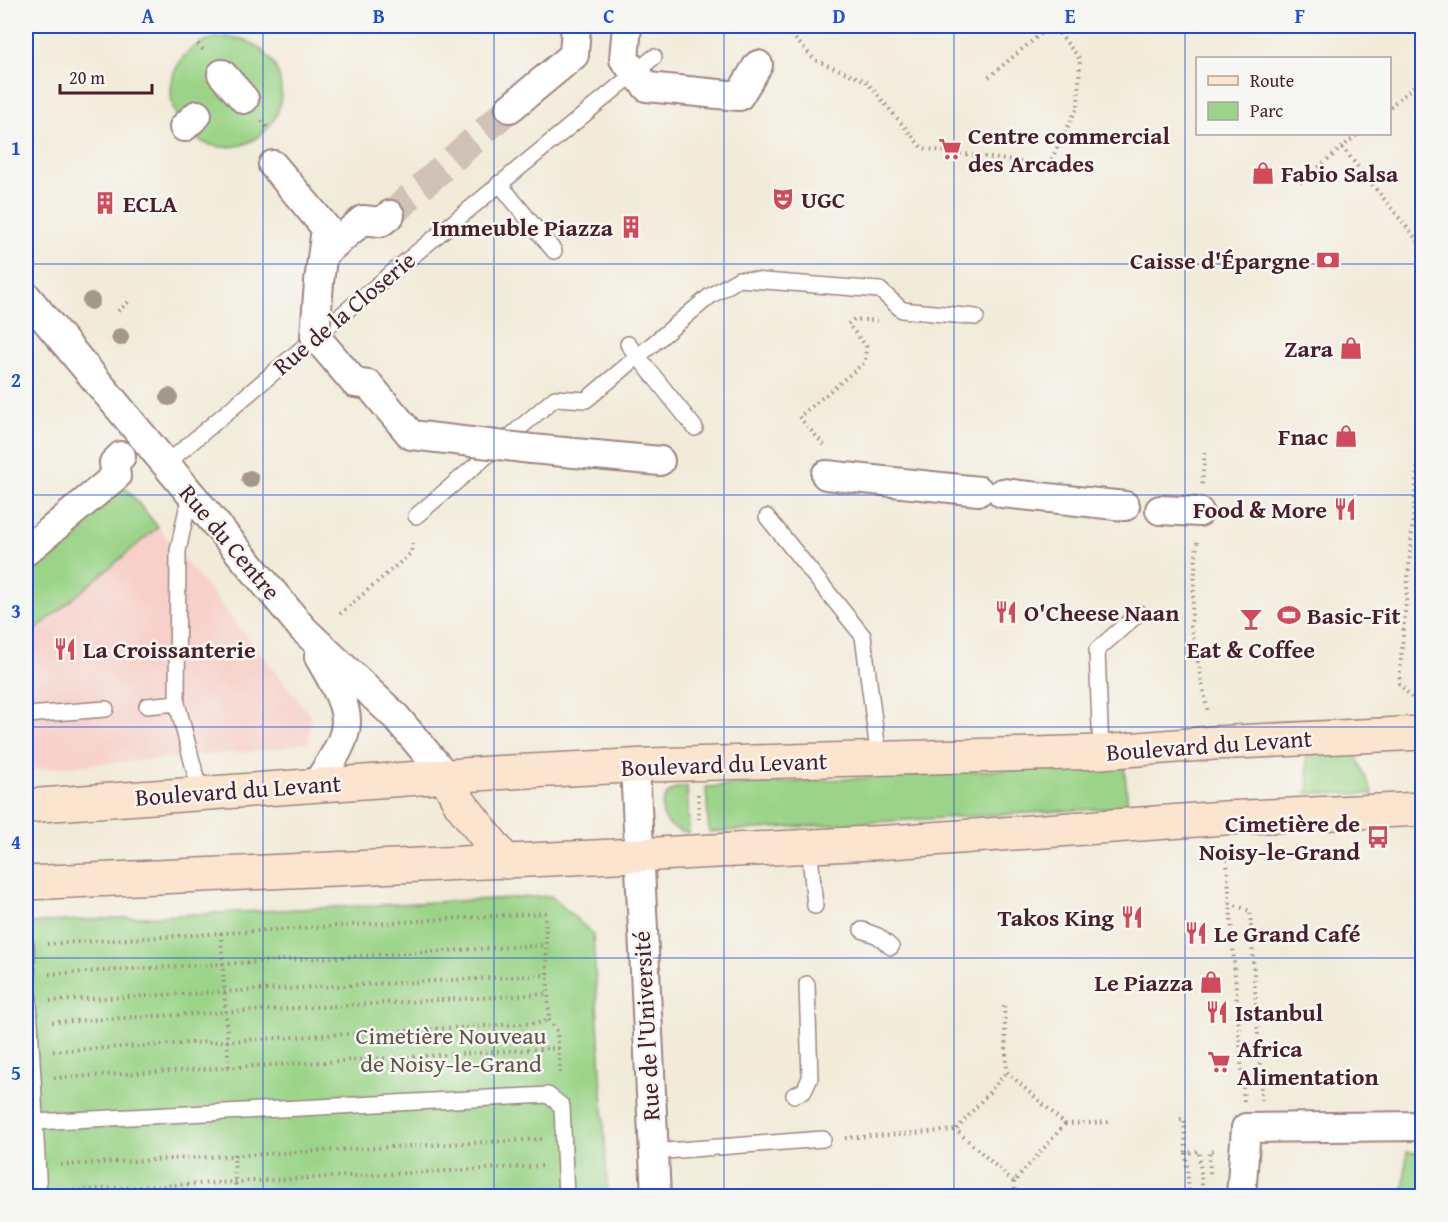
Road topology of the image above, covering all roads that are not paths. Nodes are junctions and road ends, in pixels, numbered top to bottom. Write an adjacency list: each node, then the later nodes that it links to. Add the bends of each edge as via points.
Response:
1 (576, 26): 5 (street, via 574,56)
2 (627, 26): 3 (street, via 624,58)
3 (645, 65): 4 (street, via 648,87 739,96); 7 (lane, Rue de la Closerie)
4 (758, 65)
5 (510, 108)
6 (273, 165): 10 (street, via 326,228)
7 (499, 183): 9 (lane); 18 (lane, Rue de la Closerie)
8 (390, 215): 10 (street, via 381,222 363,220)
9 (554, 251)
10 (329, 260): 17 (street, bridge, via 315,336 355,383 369,385 411,435)
11 (26, 296): 18 (street, Rue du Centre)
12 (976, 317): 14 (lane, via 902,310 880,290 739,279 710,296)
13 (628, 344): 14 (lane)
14 (638, 356): 15 (lane); 24 (lane, via 586,400 555,398)
15 (695, 428)
16 (121, 456): 26 (street, via 114,463 116,476)
17 (660, 461)
18 (166, 464): 20 (street, Rue du Centre)
19 (839, 476): 21 (street)
20 (190, 494): 28 (street, Rue du Centre); 29 (lane, via 178,551)
21 (1125, 506)
22 (1160, 510): 23 (street)
23 (1199, 512)
24 (416, 516)
25 (767, 518): 35 (lane, via 863,636)
26 (26, 551)
27 (1139, 613): 34 (lane, via 1097,650)
28 (303, 629): 37 (street, Rue du Centre, via 396,717); 38 (street, via 340,693 347,717 341,747)
29 (177, 703): 30 (lane); 39 (lane)
30 (147, 706)
31 (106, 709): 32 (lane)
32 (26, 715)
33 (1422, 733): 34 (main road, Boulevard du Levant)
34 (1101, 752): 35 (main road, Boulevard du Levant)
35 (879, 759): 36 (main road, Boulevard du Levant)
36 (635, 766): 37 (main road, Boulevard du Levant); 43 (street, Rue de l'Université)
37 (446, 776): 38 (main road, Boulevard du Levant); 44 (main road, via 460,802)
38 (316, 785): 39 (main road, Boulevard du Levant)
39 (200, 792): 40 (main road, Boulevard du Levant)
40 (26, 806)
41 (1422, 809): 42 (main road)
42 (809, 845): 43 (main road); 46 (lane)
43 (638, 855): 44 (main road); 55 (street, Rue de l'Université)
44 (506, 862): 45 (main road)
45 (26, 883)
46 (814, 906)
47 (862, 930): 49 (lane)
48 (26, 945): 52 (lane)
49 (891, 947)
50 (807, 984): 51 (lane, via 810,1078 804,1091)
51 (794, 1095)
52 (35, 1122): 56 (lane); 57 (lane, via 548,1095 562,1106)
53 (1422, 1126): 59 (street, via 1255,1128)
54 (823, 1139): 55 (lane)
55 (653, 1152): 58 (street, Rue de l'Université)
56 (39, 1194)
57 (566, 1197)
58 (656, 1197)
59 (1241, 1197)

